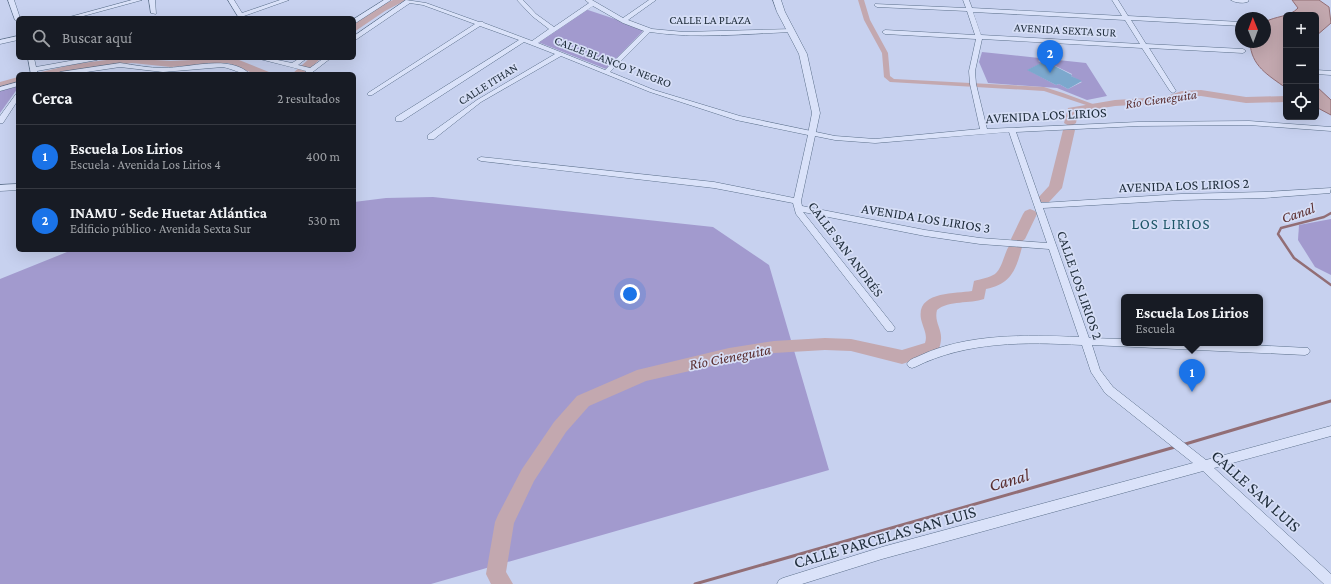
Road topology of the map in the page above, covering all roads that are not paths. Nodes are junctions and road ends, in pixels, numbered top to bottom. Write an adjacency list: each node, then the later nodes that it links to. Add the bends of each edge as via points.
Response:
1 (11, 0): 20 (street)
2 (138, 0): 21 (street)
3 (152, 0): 19 (street)
4 (232, 0): 22 (street)
5 (286, 0): 23 (street)
6 (388, 0): 26 (street)
7 (410, 0): 27 (street, CALLE BLANCO Y NEGRO); 35 (street)
8 (520, 0): 29 (street, via 534,15)
9 (653, 0): 25 (street)
10 (776, 0): 31 (street)
11 (966, 0): 18 (street)
12 (1116, 0): 24 (street)
13 (1234, 0): 15 (street)
14 (591, 1): 17 (street); 25 (street, CALLE LA PLAZA)
15 (1246, 1)
16 (877, 5): 18 (street)
17 (585, 8): 25 (street); 29 (street)
18 (969, 10): 24 (street); 33 (street)
19 (154, 13)
20 (17, 16)
21 (77, 16)
22 (241, 16)
23 (245, 16)
24 (1126, 18): 28 (street); 39 (street)
25 (624, 20): 30 (street, CALLE LA PLAZA)
26 (356, 21)
27 (481, 23): 36 (street, CALLE BLANCO Y NEGRO); 58 (street)
28 (1235, 24)
29 (553, 28): 38 (street)
30 (649, 30): 31 (street, CALLE LA PLAZA, via 692,33); 52 (street)
31 (791, 30): 65 (street, via 803,54 810,78 816,114)
32 (885, 32): 33 (street, AVENIDA SEXTA SUR)
33 (979, 37): 39 (street, AVENIDA SEXTA SUR); 64 (street, via 972,71)
34 (16, 38): 37 (street)
35 (356, 38)
36 (523, 40): 38 (street, CALLE BLANCO Y NEGRO); 60 (street)
37 (0, 42)
38 (533, 42): 41 (street, CALLE BLANCO Y NEGRO)
39 (1144, 46): 40 (street, AVENIDA SEXTA SUR); 57 (street)
40 (1243, 51)
41 (560, 54): 52 (street, CALLE BLANCO Y NEGRO); 66 (street, CALLE ITHAN, via 479,101)
42 (31, 60): 48 (street)
43 (72, 60): 48 (street)
44 (269, 60): 47 (street)
45 (301, 60): 47 (street)
46 (325, 60): 51 (street)
47 (294, 65): 51 (street)
48 (34, 72)
49 (73, 72): 50 (street, via 120,65 163,70 223,65)
50 (243, 72)
51 (309, 72)
52 (606, 72): 65 (street, CALLE BLANCO Y NEGRO, via 652,91 739,118)
53 (1319, 72): 54 (street)
54 (1331, 73)
55 (16, 85): 56 (street)
56 (0, 89)
57 (1173, 91)
58 (370, 94)
59 (16, 98): 61 (street)
60 (399, 119)
61 (0, 121)
62 (1331, 129): 63 (street, AVENIDA LOS LIRIOS, via 1249,123 1203,123 1105,124)
63 (1012, 130): 64 (street, AVENIDA LOS LIRIOS); 72 (street, CALLE LOS LIRIOS 2)
64 (984, 131): 65 (street, AVENIDA LOS LIRIOS, via 875,141)
65 (812, 134): 71 (street, CALLE SAN ANDRÉS)
66 (431, 137)
67 (481, 159): 71 (street, AVENIDA LOS LIRIOS 3, via 714,185)
68 (16, 187): 69 (street)
69 (0, 188)
70 (1330, 190): 72 (street, AVENIDA LOS LIRIOS 2)
71 (797, 204): 73 (street, AVENIDA LOS LIRIOS 3, via 925,233); 74 (street, CALLE SAN ANDRÉS)
72 (1038, 206): 73 (street, CALLE LOS LIRIOS 2)
73 (1052, 246): 75 (street, CALLE LOS LIRIOS 2)
74 (890, 328)
75 (1085, 342): 76 (street); 79 (street, via 1017,341 959,346 927,355); 80 (street, CALLE LOS LIRIOS 2, via 1096,372 1109,390)
76 (1121, 344)
77 (1173, 346): 78 (street)
78 (1305, 352)
79 (912, 364)
80 (1156, 428): 82 (street, CALLE SAN LUIS)
81 (1331, 431): 82 (street, CALLE PARCELAS SAN LUIS)
82 (1205, 466): 83 (street, CALLE SAN LUIS); 84 (street, CALLE PARCELAS SAN LUIS, via 882,553)
83 (1331, 582)
84 (783, 584)

